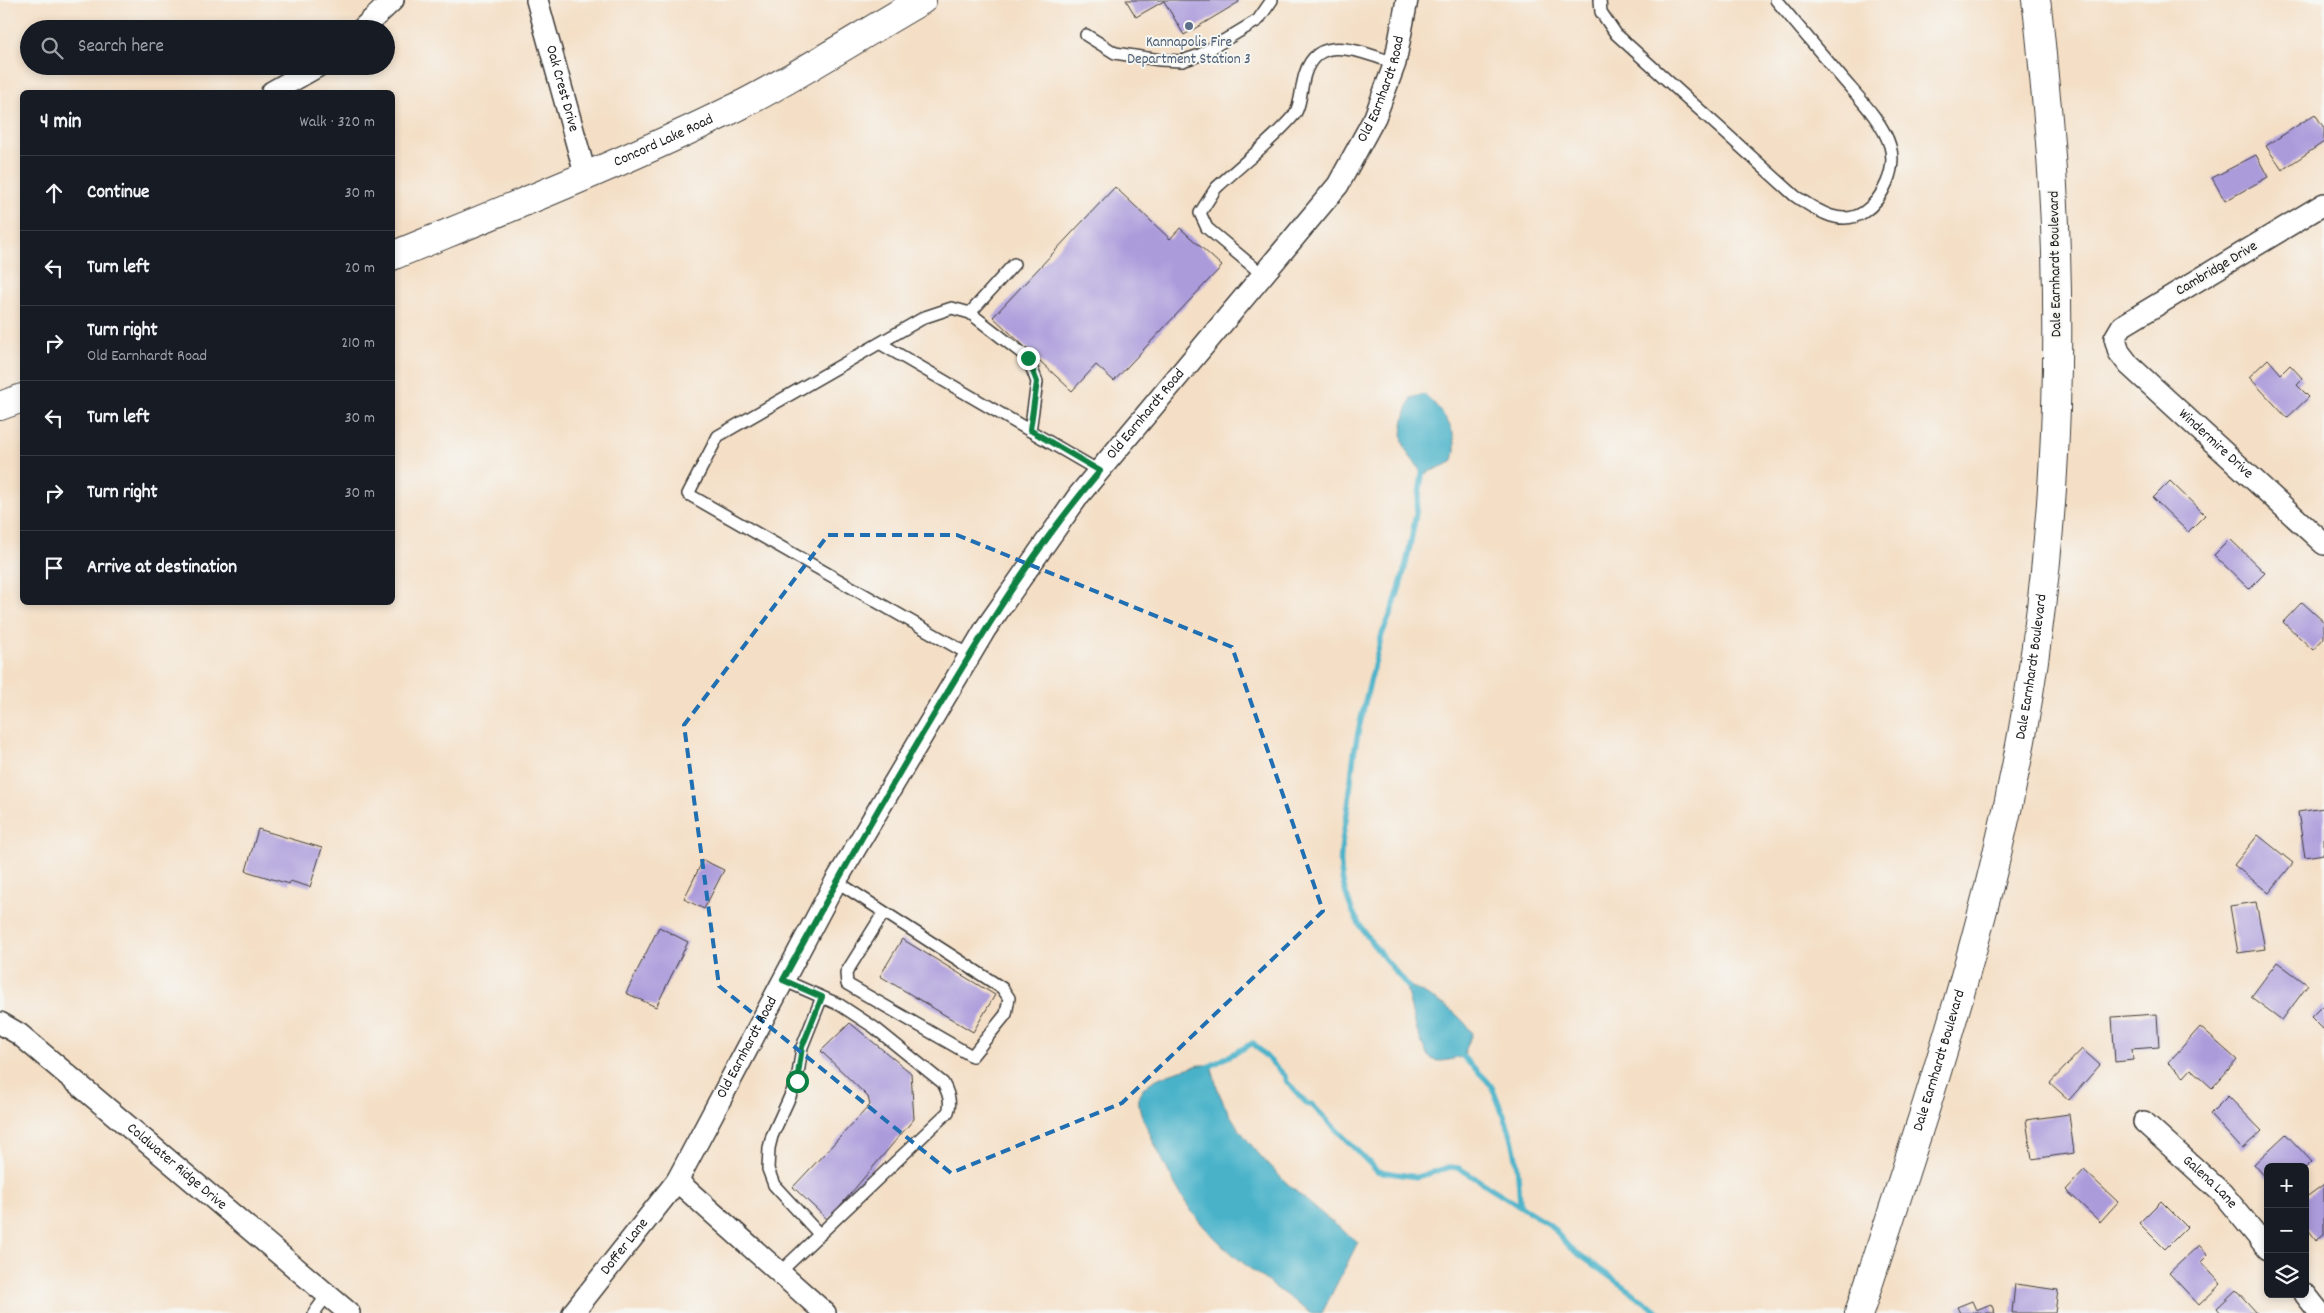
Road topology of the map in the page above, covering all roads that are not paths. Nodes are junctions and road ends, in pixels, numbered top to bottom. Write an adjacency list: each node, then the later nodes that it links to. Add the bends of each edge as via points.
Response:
1 (393, 0): 9 (street)
2 (537, 0): 14 (street, Oak Crest Drive)
3 (1272, 0): 10 (lane, via 1258,20 1200,55 1182,61 1115,53)
4 (1407, 0): 11 (street, Old Earnhardt Road)
5 (1600, 0): 6 (lane, via 1601,12 1616,34 1795,196 1818,211 1840,219 1862,214 1880,199 1890,175 1891,146 1870,111)
6 (1776, 0)
7 (2036, 0): 44 (main road, Dale Earnhardt Boulevard, via 2054,184 2058,352 2049,536 2027,701 1996,860 1948,1040)
8 (915, 2): 14 (main road, Concord Lake Road, via 812,66 740,105)
9 (372, 20)
10 (1086, 35)
11 (1395, 63): 18 (street, Old Earnhardt Road, via 1375,117 1338,185); 18 (lane, via 1335,47 1317,53 1305,67 1296,113 1209,198 1200,213 1207,228)
12 (302, 75): 13 (street)
13 (276, 90)
14 (586, 177): 16 (main road, Concord Lake Road)
15 (2324, 204): 20 (street, Cambridge Drive, via 2122,326)
16 (395, 255)
17 (1014, 264): 19 (lane)
18 (1262, 275): 25 (street, Old Earnhardt Road)
19 (970, 312): 21 (lane, via 952,308 925,317); 24 (lane, via 1028,358 1037,382)
20 (2115, 338): 26 (street, Windermire Drive, via 2119,352 2129,365)
21 (880, 344): 24 (lane); 27 (lane, via 718,436 688,494)
22 (20, 399): 23 (main road)
23 (0, 406)
24 (1030, 430): 25 (lane)
25 (1100, 471): 27 (street, Old Earnhardt Road, via 1079,495)
26 (2324, 544)
27 (970, 655): 28 (street, Old Earnhardt Road)
28 (836, 881): 29 (lane); 30 (street, Old Earnhardt Road)
29 (884, 912): 29 (lane, via 1002,988 1009,998 1006,1014 972,1056 846,984 846,973)
30 (783, 980): 31 (lane); 34 (street, Old Earnhardt Road)
31 (822, 997): 35 (lane, via 802,1047 797,1081 774,1129 768,1158 774,1185); 35 (lane, via 875,1028 943,1083 950,1106 948,1112)
32 (0, 1023): 38 (street, Coldwater Ridge Drive, via 19,1034)
33 (2144, 1122): 36 (street, Galena Lane, via 2222,1193)
34 (677, 1181): 37 (street); 42 (street, Doffer Lane)
35 (820, 1235): 37 (lane)
36 (2264, 1244)
37 (779, 1272): 43 (street)
38 (327, 1295): 40 (lane); 41 (street, Coldwater Ridge Drive)
39 (2308, 1298): 45 (street)
40 (314, 1313)
41 (349, 1313)
42 (573, 1313)
43 (825, 1313)
44 (1859, 1313)
45 (2320, 1313)

